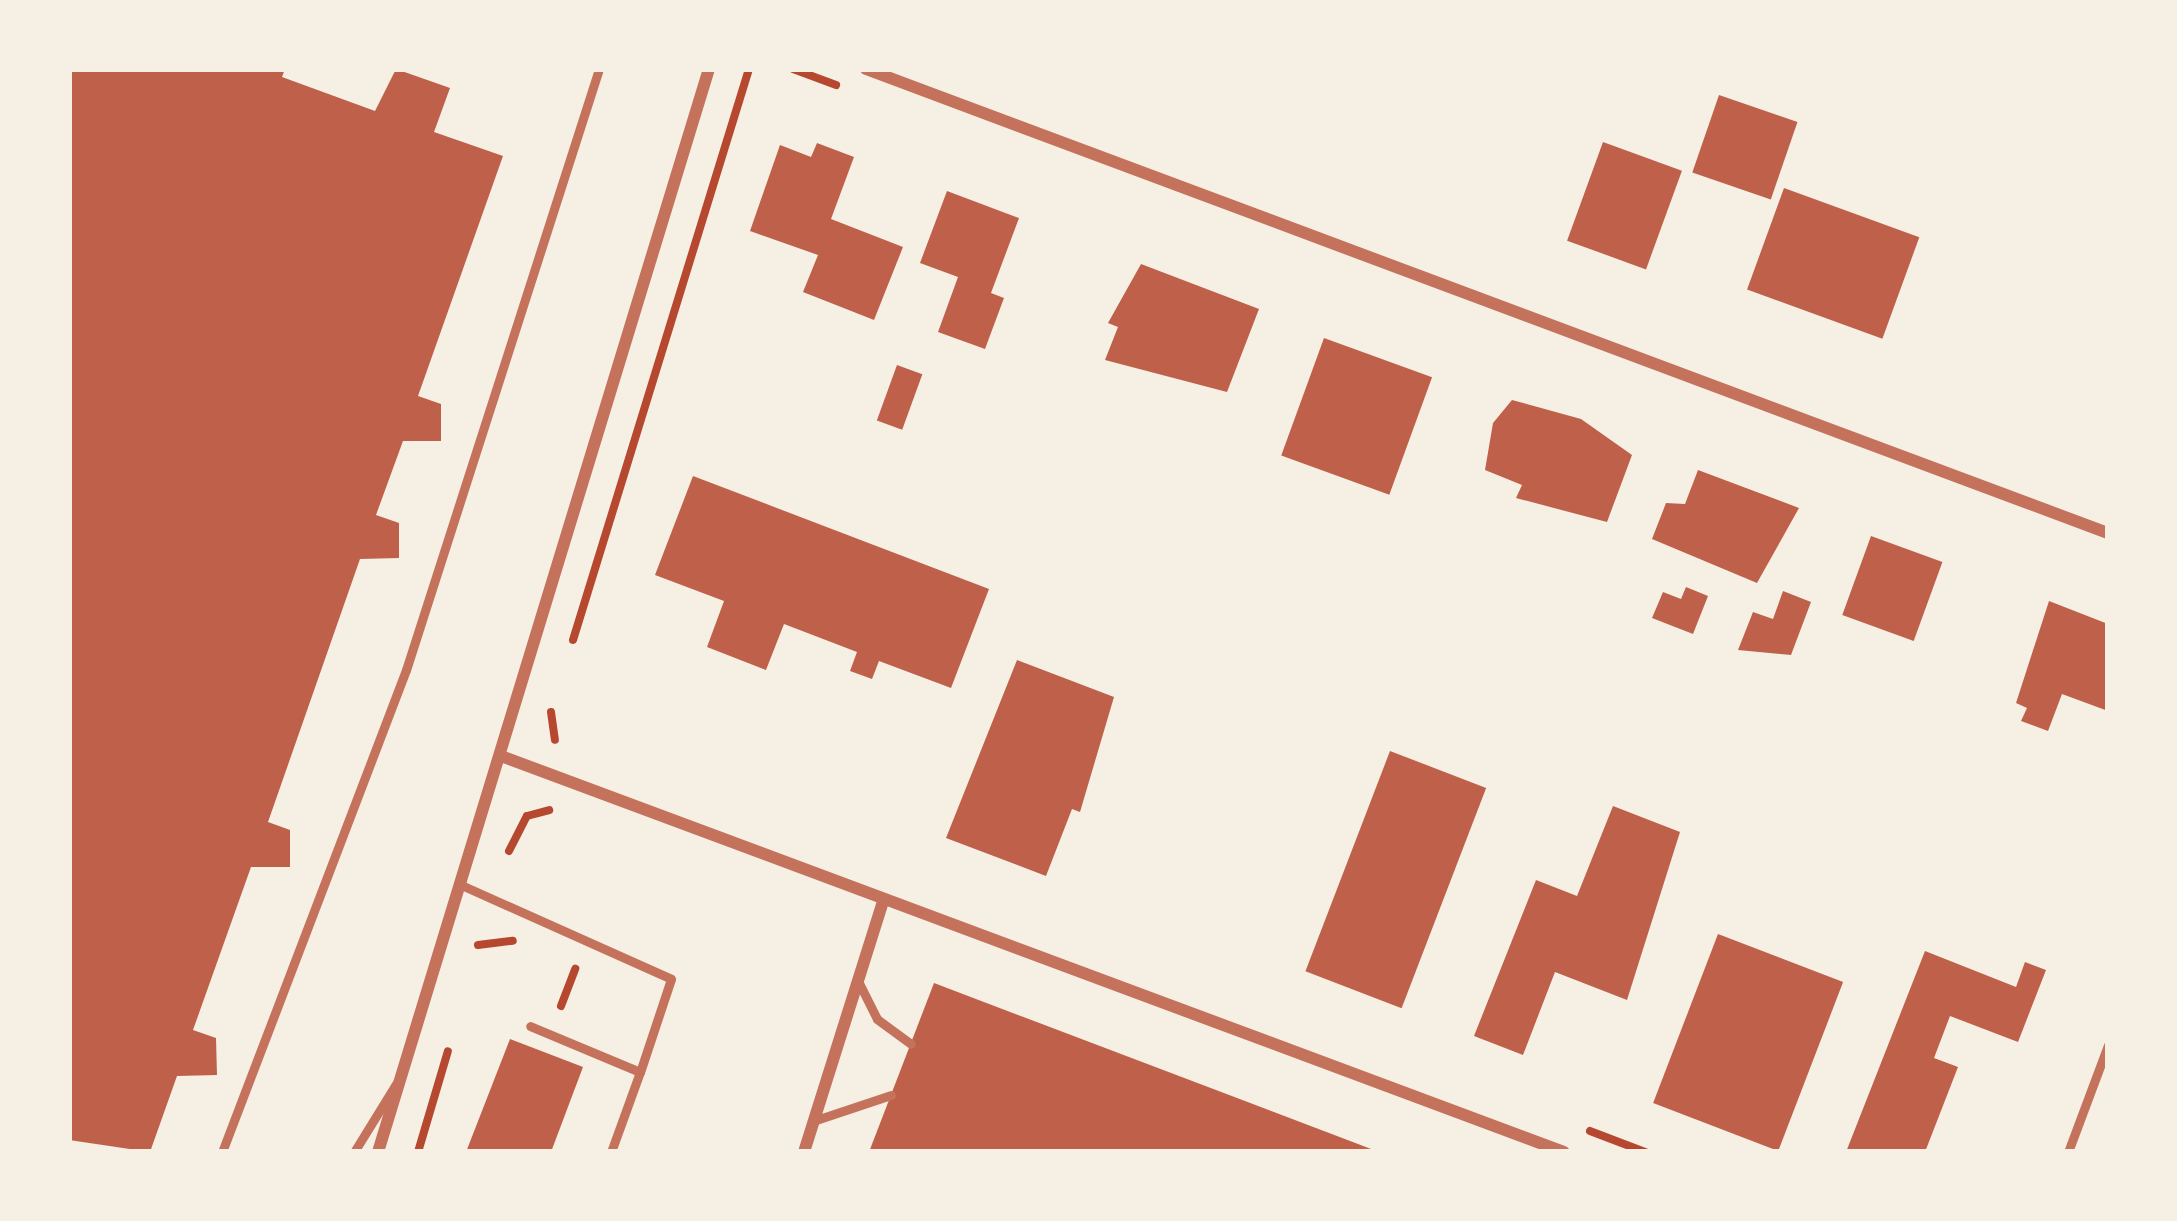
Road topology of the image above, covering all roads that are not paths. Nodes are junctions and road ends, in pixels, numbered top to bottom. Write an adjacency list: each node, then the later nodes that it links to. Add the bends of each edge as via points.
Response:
1 (599, 69): 16 (lane, via 406,670)
2 (709, 69): 5 (street)
3 (866, 69): 4 (street)
4 (2108, 533)
5 (501, 756): 6 (street); 7 (street)
6 (459, 884): 12 (lane, via 670,979); 13 (street)
7 (884, 898): 8 (street); 21 (street)
8 (856, 976): 10 (lane, via 877,1019); 15 (street)
9 (530, 1026): 12 (lane)
10 (911, 1044)
11 (2108, 1045): 22 (lane)
12 (640, 1072): 19 (lane)
13 (402, 1075): 17 (lane); 18 (street)
14 (891, 1095): 15 (lane)
15 (816, 1120): 20 (street)
16 (222, 1152)
17 (354, 1152)
18 (378, 1152)
19 (611, 1152)
20 (805, 1152)
21 (1564, 1152)
22 (2068, 1152)

